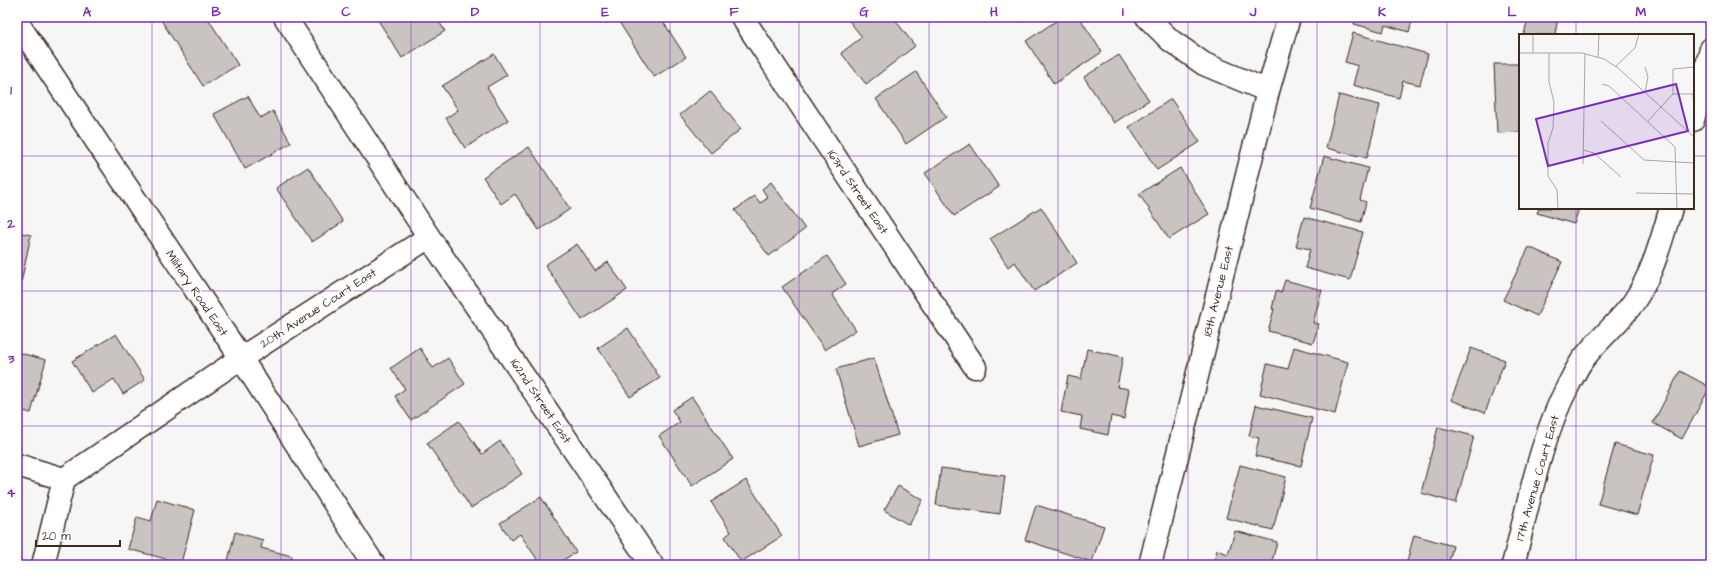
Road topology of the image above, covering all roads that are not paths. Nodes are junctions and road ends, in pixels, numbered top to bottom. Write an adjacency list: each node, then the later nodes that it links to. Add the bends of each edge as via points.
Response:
1 (285, 17): 10 (street)
2 (742, 17): 12 (street, 163rd Street East)
3 (1147, 17): 7 (street, via 1170,40 1204,64)
4 (1289, 17): 7 (street, 18th Avenue East)
5 (17, 22): 11 (street, Military Road East)
6 (1711, 49): 8 (street)
7 (1268, 90): 18 (street, 18th Avenue East)
8 (1694, 116)
9 (1670, 209): 19 (street, 17th Avenue Court East, via 1655,262 1642,290 1582,362 1552,421)
10 (429, 237): 11 (street, 20th Avenue Court East); 17 (street, 162nd Street East)
11 (241, 358): 14 (street, 20th Avenue Court East); 16 (street, Military Road East)
12 (975, 367)
13 (17, 465): 14 (street)
14 (64, 479): 15 (street)
15 (43, 565)
16 (374, 565)
17 (652, 565)
18 (1150, 565)
19 (1513, 565)

